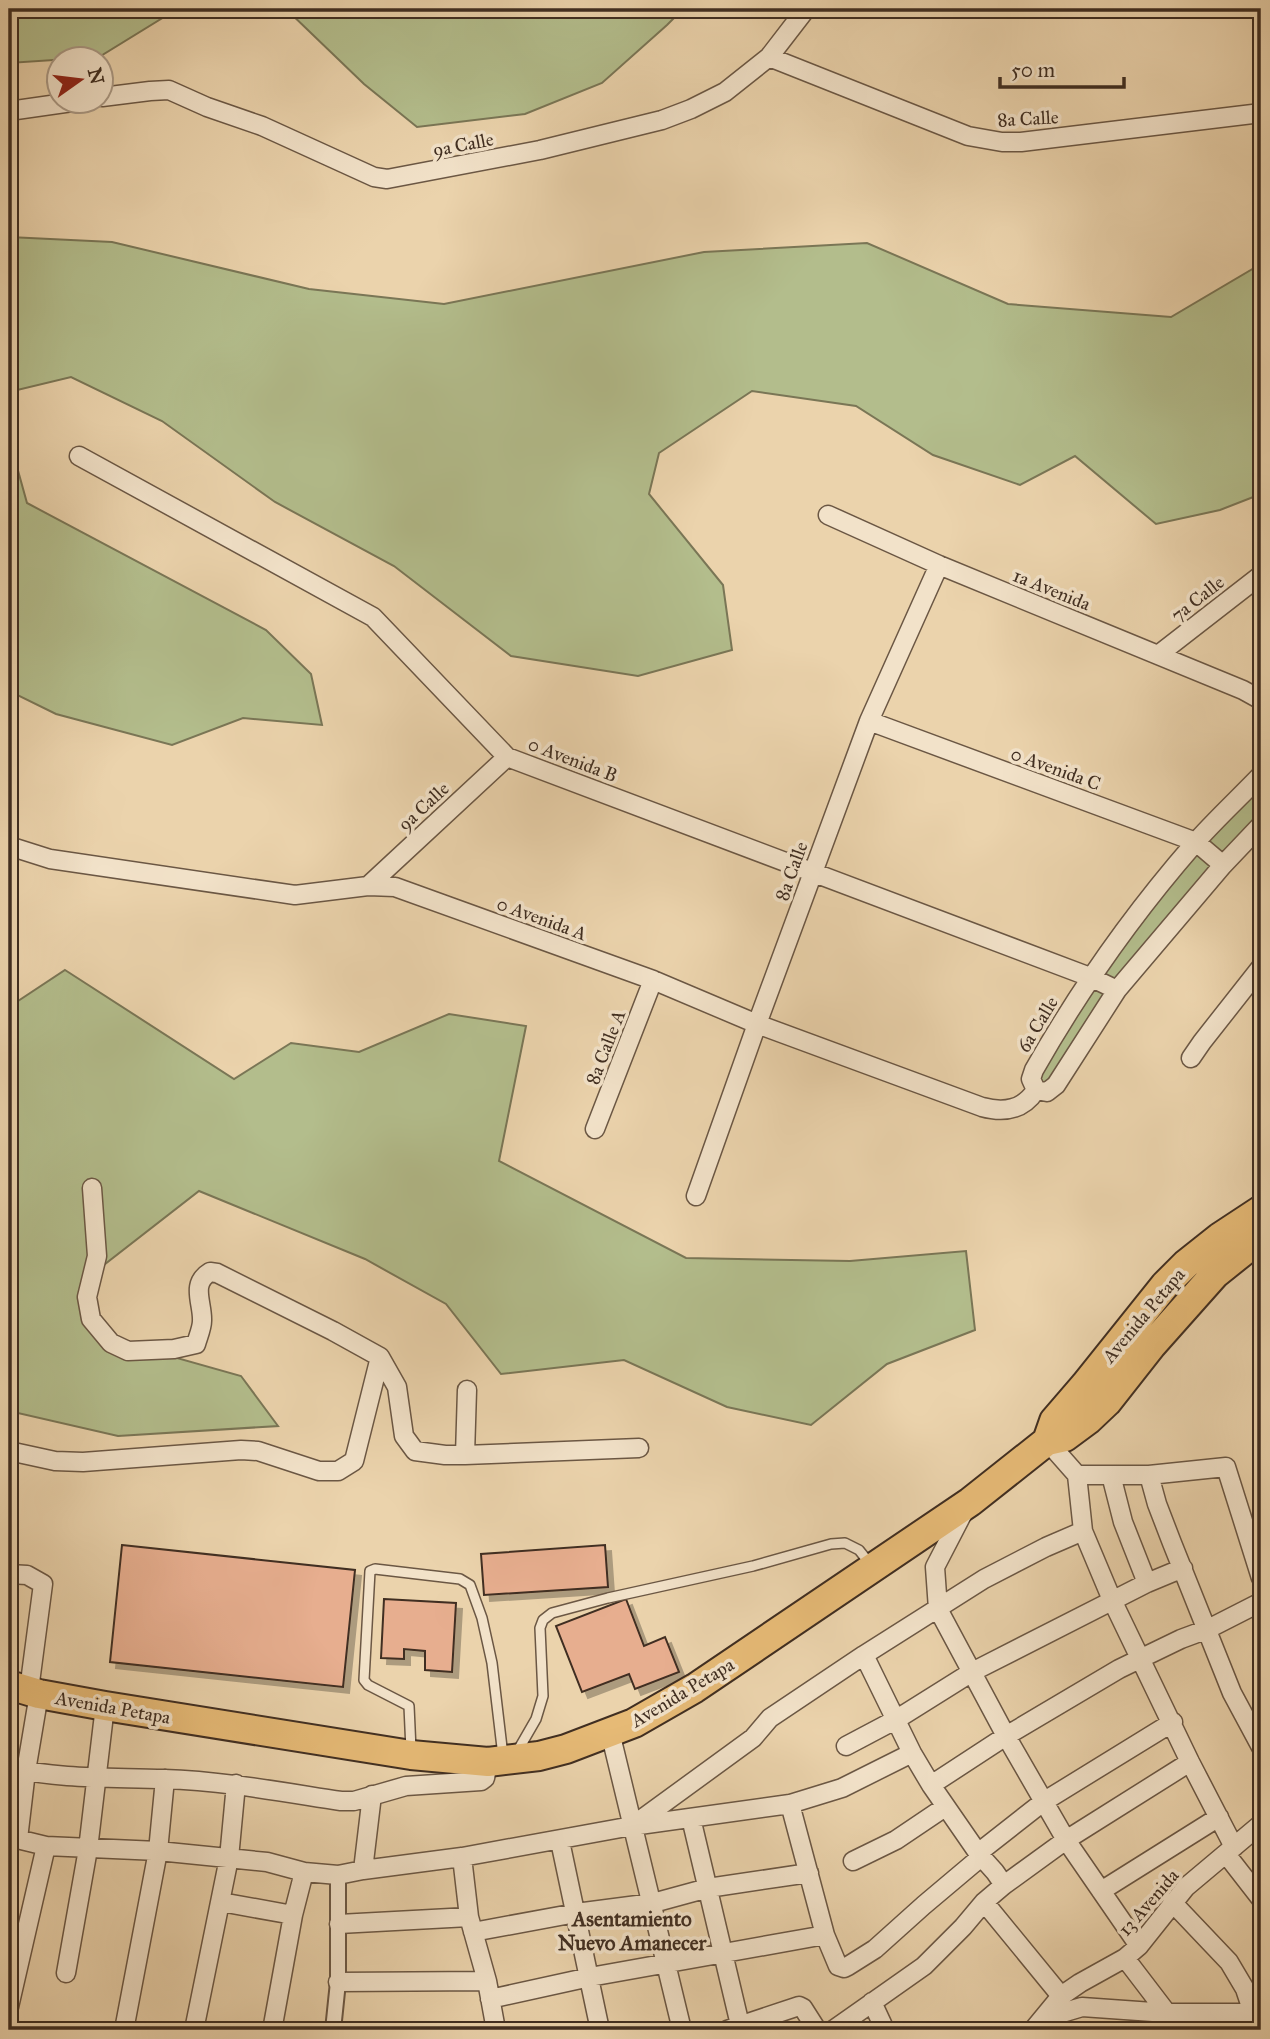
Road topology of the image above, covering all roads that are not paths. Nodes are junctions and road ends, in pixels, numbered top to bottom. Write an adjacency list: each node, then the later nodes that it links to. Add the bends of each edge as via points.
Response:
1 (806, 9): 2 (street, 9a Calle)
2 (769, 57): 3 (street, 9a Calle, via 725,92 662,120 540,150 387,179 169,90); 6 (street, 8a Calle, via 936,125 1002,142)
3 (116, 95)
4 (46, 106): 5 (street)
5 (9, 111)
6 (1261, 113)
7 (79, 456): 14 (street, 0 Avenida B, via 373,617)
8 (828, 515): 9 (street, 1a Avenida)
9 (939, 565): 11 (street, 1a Avenida); 13 (street, 8a Calle)
10 (1261, 575): 11 (street, 7a Calle)
11 (1158, 655): 12 (street, 1a Avenida)
12 (1261, 700)
13 (869, 721): 17 (street, 0 Avenida C); 20 (street, 8a Calle)
14 (507, 757): 20 (street, 0 Avenida B); 21 (street, 9a Calle)
15 (1261, 775): 17 (street, 6a Calle)
16 (1261, 825): 19 (street)
17 (1196, 842): 19 (street, 0 Avenida C); 23 (street, 6a Calle)
18 (11, 849): 21 (street, 0 Avenida A, via 50,859 295,895)
19 (1223, 865): 25 (street)
20 (812, 874): 23 (street, 0 Avenida B); 26 (street, 8a Calle)
21 (368, 886): 24 (street, 0 Avenida A, via 395,887)
22 (1261, 967): 27 (street)
23 (1090, 977): 25 (street, 0 Avenida B); 28 (street, 6a Calle, via 1034,1070 1031,1079)
24 (653, 980): 26 (street, 0 Avenida A); 29 (street, 8a Calle A)
25 (1117, 990): 28 (street, via 1056,1085 1047,1092)
26 (757, 1024): 28 (street, 0 Avenida A, via 994,1110 1022,1104); 31 (street, 8a Calle)
27 (1191, 1058)
28 (1036, 1090)
29 (595, 1129)
30 (92, 1188): 34 (street, via 97,1256 86,1297 91,1319 111,1343 128,1352 196,1344 203,1321 199,1284 210,1272)
31 (696, 1196)
32 (1261, 1210): 36 (main road, Avenida Petapa, via 1220,1237 1165,1285 1054,1421)
33 (1261, 1241): 36 (main road, Avenida Petapa, via 1215,1274 1088,1420 1065,1437)
34 (380, 1357): 38 (street, via 354,1461 338,1471 318,1471 258,1451 83,1462); 39 (street, via 397,1387 407,1442 415,1451)
35 (467, 1390): 39 (street)
36 (1046, 1441): 40 (street); 43 (main road, Avenida Petapa)
37 (639, 1448): 39 (street)
38 (9, 1451)
39 (465, 1455)
40 (1077, 1475): 41 (street); 44 (street)
41 (1111, 1475): 42 (street); 49 (street)
42 (1149, 1475): 46 (street); 48 (street, via 1226,1467)
43 (970, 1502): 45 (main road, Avenida Petapa); 52 (street, via 935,1566)
44 (1083, 1531): 50 (street); 52 (street, via 984,1579)
45 (873, 1567): 61 (main road, Avenida Petapa, via 695,1688); 67 (lane, via 859,1550 831,1544 552,1613 540,1628 543,1696 536,1719)
46 (1183, 1568): 49 (street); 53 (street)
47 (9, 1574): 57 (street, via 27,1575 43,1584)
48 (1261, 1578)
49 (1147, 1583): 50 (street)
50 (1112, 1600): 55 (street); 56 (street)
51 (1261, 1602): 53 (street)
52 (938, 1609): 54 (street); 56 (street)
53 (1208, 1629): 55 (street); 64 (street, via 1232,1692)
54 (864, 1655): 59 (street); 82 (street, via 770,1718 753,1738)
55 (1140, 1659): 60 (street); 62 (street)
56 (972, 1672): 59 (street); 62 (street)
57 (26, 1690): 58 (main road, Avenida Petapa); 69 (street)
58 (104, 1706): 66 (main road, Avenida Petapa); 70 (street)
59 (897, 1719): 63 (street); 65 (street)
60 (1173, 1722): 68 (street); 76 (street)
61 (610, 1732): 67 (main road, Avenida Petapa, via 566,1749); 82 (street)
62 (1006, 1736): 73 (street); 76 (street)
63 (846, 1746)
64 (1261, 1747)
65 (912, 1753): 73 (street); 77 (street, via 842,1788)
66 (411, 1755): 67 (main road, Avenida Petapa); 67 (lane, via 409,1706 364,1680 370,1571 375,1569 460,1579 470,1585 492,1663); 74 (street)
67 (501, 1761): 74 (street, via 481,1781)
68 (1190, 1762): 79 (street); 84 (street)
69 (17, 1769): 70 (street); 83 (street)
70 (96, 1778): 71 (street); 87 (street)
71 (165, 1779): 72 (street); 89 (street)
72 (236, 1784): 75 (street, via 341,1801); 92 (street)
73 (931, 1785): 78 (street)
74 (406, 1786): 75 (street)
75 (372, 1795): 94 (street)
76 (1043, 1802): 84 (street); 90 (street)
77 (790, 1804): 80 (street); 96 (street)
78 (945, 1807): 90 (street); 93 (street, via 896,1840)
79 (1219, 1817): 88 (street); 100 (street)
80 (691, 1818): 82 (street); 99 (street)
81 (1261, 1824): 88 (street, 13 Avenida)
82 (632, 1826): 85 (street); 105 (street)
83 (13, 1838): 86 (street)
84 (1066, 1840): 98 (street); 100 (street)
85 (560, 1841): 91 (street); 106 (street)
86 (46, 1846): 87 (street); 115 (street)
87 (88, 1849): 89 (street); 114 (street)
88 (1230, 1850): 101 (street); 104 (street, 13 Avenida)
89 (158, 1851): 92 (street); 127 (street)
90 (980, 1855): 98 (street); 110 (street, via 875,1949 848,1966 838,1966)
91 (462, 1857): 94 (street); 109 (street)
92 (229, 1858): 95 (street); 102 (street)
93 (853, 1861)
94 (363, 1870): 97 (street)
95 (304, 1871): 97 (street); 107 (street)
96 (809, 1873): 99 (street); 110 (street)
97 (338, 1875): 108 (street)
98 (1004, 1885): 103 (street)
99 (708, 1888): 105 (street); 112 (street)
100 (1101, 1891): 111 (street)
101 (1261, 1899)
102 (221, 1902): 107 (street); 128 (street)
103 (984, 1902): 119 (street); 120 (street, via 924,1966)
104 (1172, 1902): 111 (street, 13 Avenida); 122 (street, via 1229,1962)
105 (653, 1903): 106 (street); 113 (street)
106 (576, 1913): 109 (street); 116 (street)
107 (293, 1915): 125 (street)
108 (339, 1924): 109 (street); 117 (street)
109 (471, 1925): 118 (street)
110 (825, 1935): 112 (street)
111 (1132, 1952): 119 (street, 13 Avenida); 123 (street)
112 (724, 1954): 113 (street); 126 (street)
113 (667, 1963): 116 (street); 132 (street)
114 (66, 1973)
115 (12, 1975): 121 (street)
116 (590, 1977): 118 (street); 131 (street)
117 (338, 1982): 118 (street); 129 (street)
118 (489, 1990): 130 (street)
119 (1061, 1996): 124 (street, 13 Avenida)
120 (872, 2002): 134 (street); 135 (street)
121 (9, 2007)
122 (1257, 2011): 123 (street)
123 (1167, 2013): 124 (street, via 1082,2007)
124 (1039, 2024)
125 (273, 2025)
126 (734, 2027): 133 (street, via 799,2006)
127 (124, 2030)
128 (194, 2030)
129 (333, 2030)
130 (496, 2030)
131 (600, 2030)
132 (682, 2030)
133 (817, 2030)
134 (834, 2030)
135 (885, 2030)

